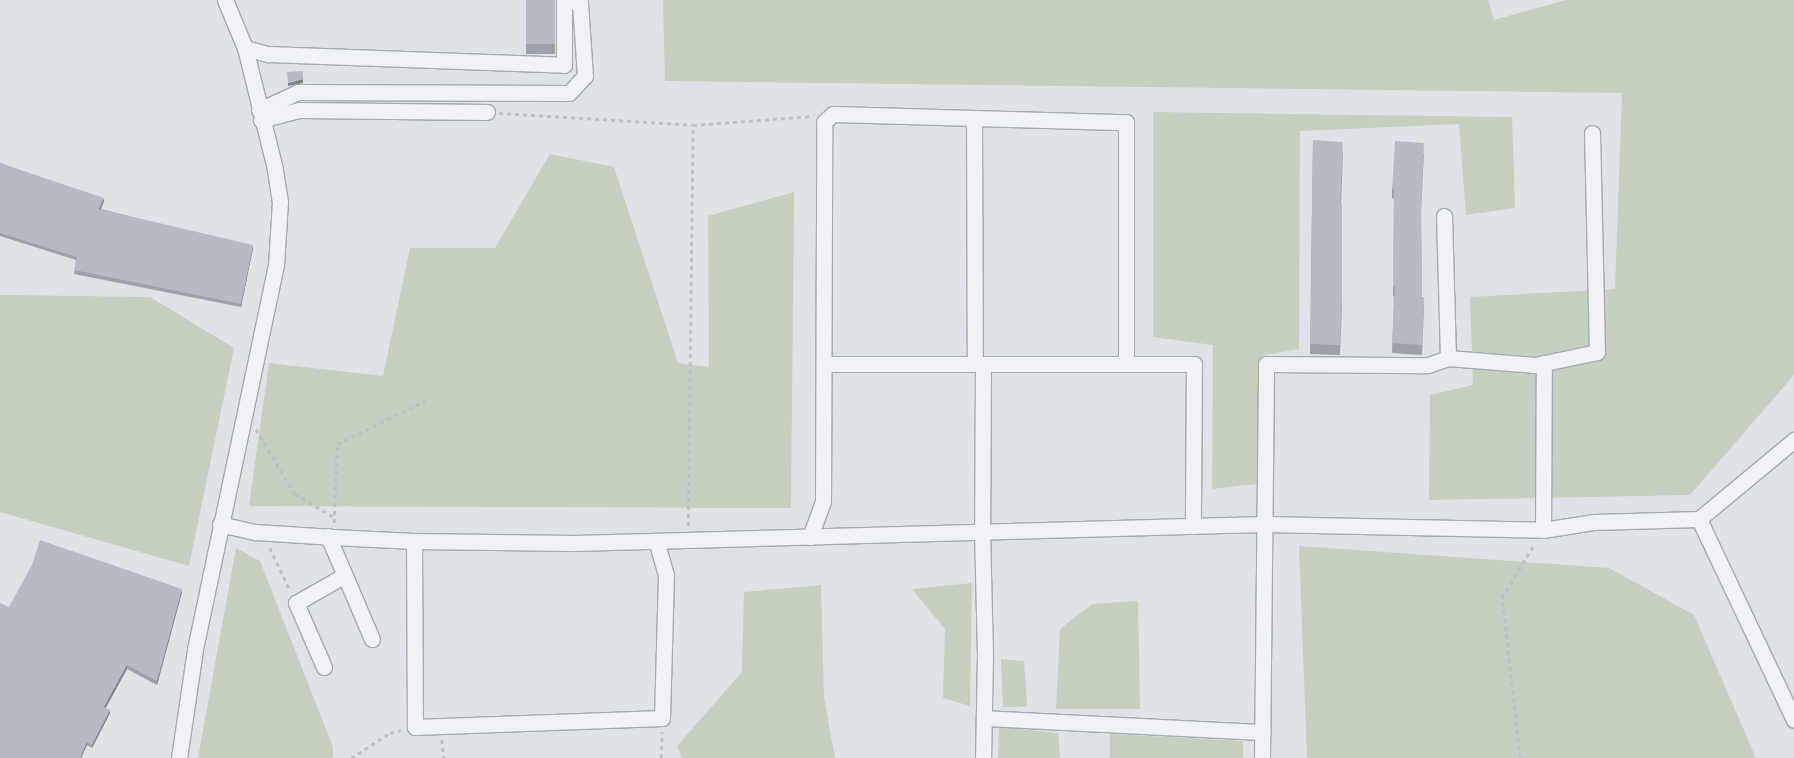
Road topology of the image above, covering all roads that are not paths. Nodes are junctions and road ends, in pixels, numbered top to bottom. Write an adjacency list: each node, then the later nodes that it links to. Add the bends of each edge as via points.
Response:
1 (225, 0): 3 (street)
2 (564, 1): 3 (street, via 564,65 268,54); 5 (street, via 580,2 585,76 568,93 298,92)
3 (245, 48): 5 (street)
4 (487, 112): 5 (street, via 299,110)
5 (260, 115): 16 (street, via 280,202 276,265)
6 (974, 118): 11 (street, via 833,114 824,122); 12 (street); 13 (street, via 1126,122)
7 (1592, 133): 10 (street, via 1597,352)
8 (1444, 216): 9 (street)
9 (1448, 358): 10 (street); 17 (street, via 1428,365 1266,364)
10 (1544, 363): 19 (street)
11 (825, 364): 12 (street); 22 (street, via 823,502)
12 (979, 364): 13 (street); 20 (street)
13 (1126, 364): 18 (street, via 1194,364)
14 (1794, 440): 15 (street)
15 (1699, 519): 19 (street, via 1594,522); 29 (street)
16 (220, 524): 21 (street, via 263,533); 31 (street, via 195,649)
17 (1265, 524): 18 (street); 19 (street); 30 (street)
18 (1193, 526): 20 (street)
19 (1543, 530)
20 (982, 532): 22 (street); 28 (street)
21 (331, 537): 23 (street); 25 (street)
22 (810, 537): 24 (street)
23 (414, 541): 24 (street, via 574,544); 24 (street, via 415,727 662,718 666,575)
24 (656, 541)
25 (345, 575): 26 (street); 27 (street, via 296,603)
26 (372, 639)
27 (324, 667)
28 (984, 718): 30 (street); 32 (street)
29 (1794, 720)
30 (1263, 732): 33 (street)
31 (179, 758)
32 (983, 758)
33 (1262, 758)

